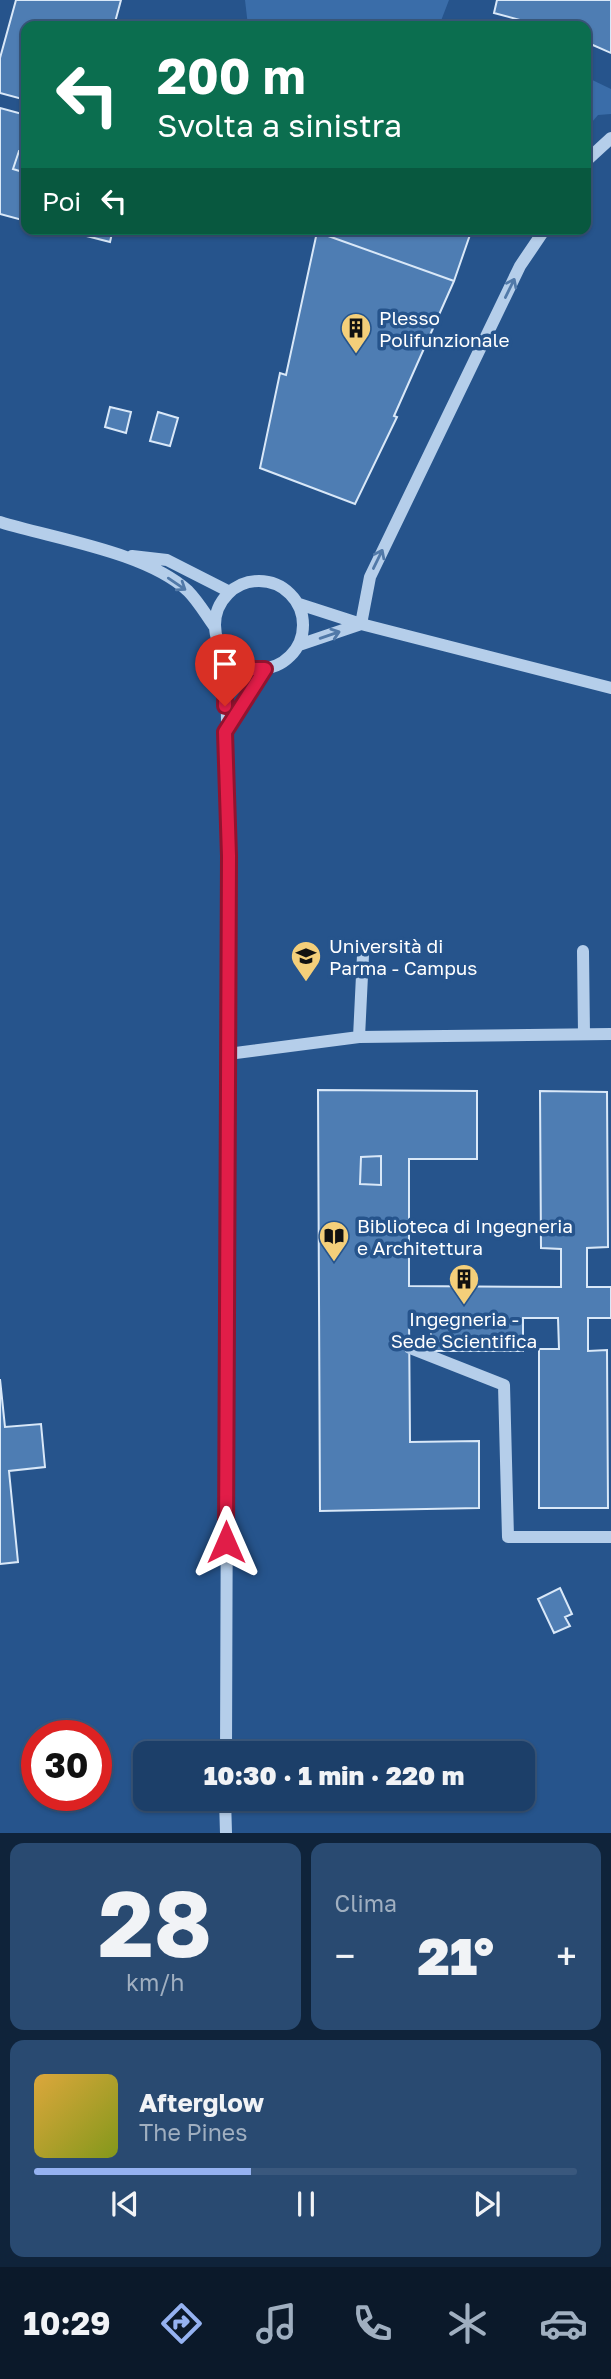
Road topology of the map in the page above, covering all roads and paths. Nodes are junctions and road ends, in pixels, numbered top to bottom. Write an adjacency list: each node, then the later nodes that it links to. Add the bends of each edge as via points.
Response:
1 (611, 138): 2 (street)
2 (591, 156)
3 (541, 235): 8 (street, one-way to 3, via 375,565 520,266)
4 (0, 522): 5 (street)
5 (128, 556): 6 (street, via 167,561); 9 (street, one-way to 9, via 190,593)
6 (230, 592): 7 (street, via 254,581 267,581 280,586); 9 (street)
7 (299, 604): 8 (street); 10 (street, via 303,630)
8 (361, 624): 10 (street, one-way to 8); 13 (street)
9 (214, 626): 11 (street)
10 (299, 645): 12 (street, via 279,665)
11 (226, 655): 12 (street, via 251,669); 14 (street)
12 (265, 669): 14 (street)
13 (611, 688)
14 (225, 732): 20 (street)
15 (583, 951): 17 (street)
16 (363, 955): 19 (street)
17 (584, 1034): 18 (street); 19 (street)
18 (611, 1034)
19 (359, 1037): 20 (street)
20 (228, 1054): 23 (street)
21 (410, 1348): 22 (street, via 504,1385 508,1537)
22 (611, 1537)
23 (226, 1741)
24 (225, 1811): 25 (street)
25 (226, 1833)

